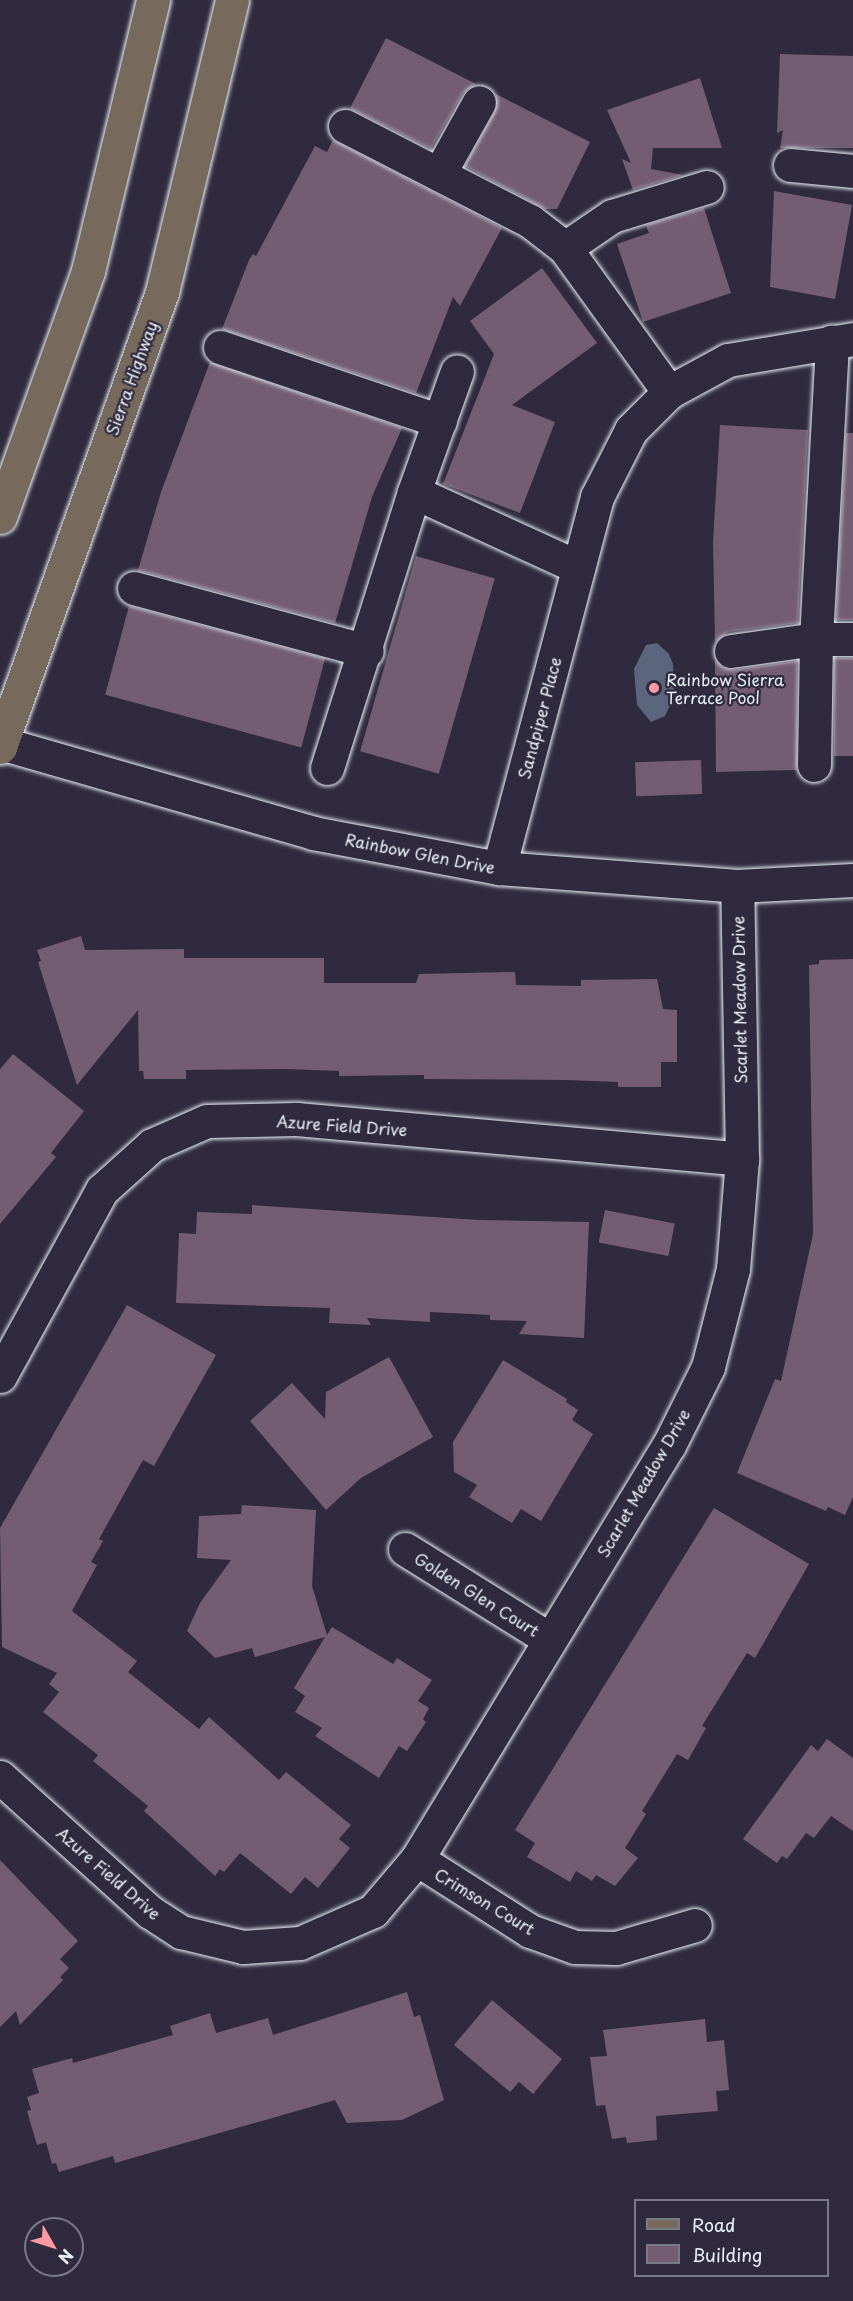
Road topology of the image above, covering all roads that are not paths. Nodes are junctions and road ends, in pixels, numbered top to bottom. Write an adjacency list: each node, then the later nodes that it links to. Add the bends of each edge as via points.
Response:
1 (153, 0): 16 (main road, via 88,271)
2 (232, 0): 23 (main road, Sierra Highway, via 162,292)
3 (479, 102): 7 (street)
4 (345, 126): 7 (street)
5 (790, 165): 6 (street)
6 (853, 171)
7 (439, 174): 9 (street, via 530,221)
8 (707, 187): 9 (street, via 612,216)
9 (565, 248): 13 (street)
10 (848, 339): 13 (street, Sandpiper Place, via 728,360); 19 (street, Sandpiper Place)
11 (220, 347): 14 (street)
12 (457, 370): 14 (street)
13 (669, 392): 17 (street, Sandpiper Place, via 631,430 597,497)
14 (440, 421): 15 (street)
15 (414, 492): 17 (street); 21 (street)
16 (0, 517)
17 (578, 567): 26 (street, Sandpiper Place)
18 (135, 588): 21 (street)
19 (816, 639): 20 (street); 22 (street); 24 (street, Sandpiper Place)
20 (853, 639)
21 (367, 651): 25 (street)
22 (731, 651)
23 (1, 745): 26 (street, Rainbow Glen Drive, via 313,832)
24 (814, 765)
25 (327, 768)
26 (499, 868): 28 (street, Rainbow Glen Drive)
27 (853, 880): 28 (street, Rainbow Glen Drive)
28 (737, 886): 29 (street, Scarlet Meadow Drive)
29 (742, 1159): 30 (street, Azure Field Drive, via 296,1119 207,1121 152,1145 102,1190); 32 (street, Scarlet Meadow Drive, via 733,1269 708,1367 669,1445)
30 (0, 1376)
31 (405, 1550): 32 (street, Golden Glen Court)
32 (549, 1639): 34 (street, Scarlet Meadow Drive)
33 (0, 1777): 34 (street, Azure Field Drive, via 150,1912 181,1932 243,1947 300,1943 372,1911)
34 (417, 1859): 35 (street, Crimson Court, via 530,1931 575,1947 616,1948)
35 (695, 1925)

